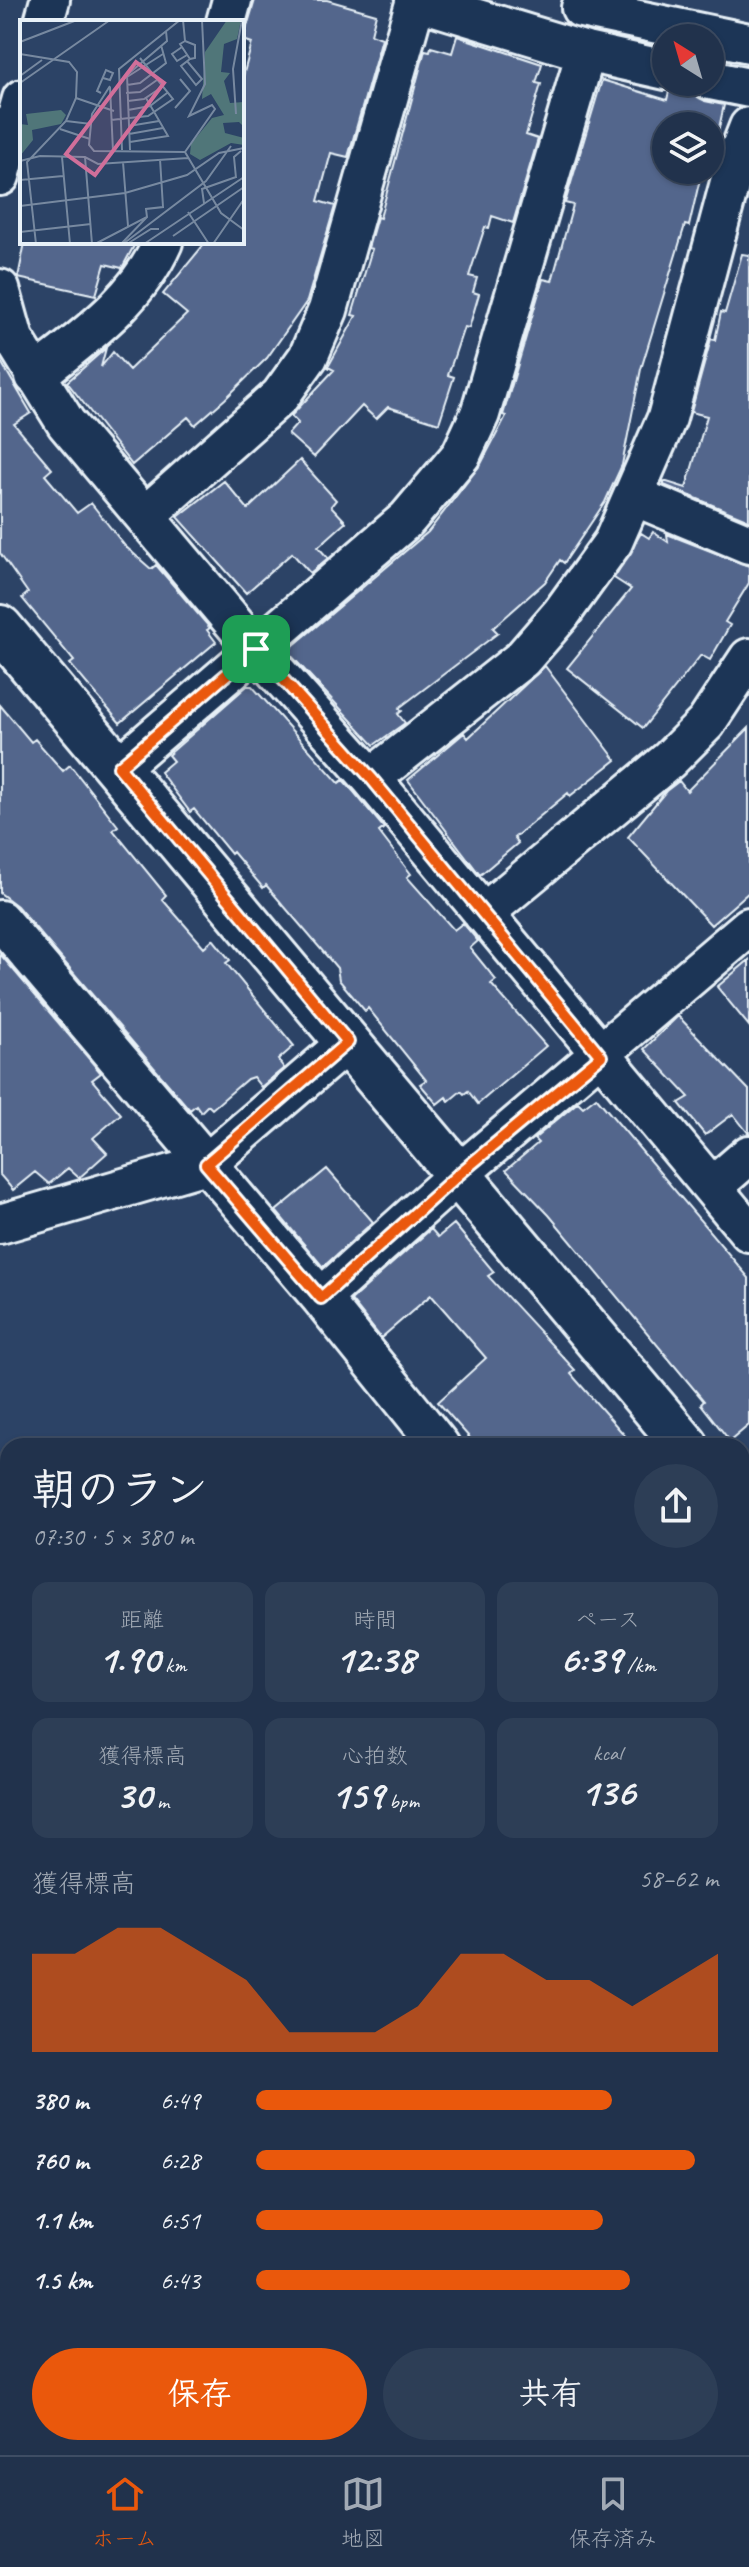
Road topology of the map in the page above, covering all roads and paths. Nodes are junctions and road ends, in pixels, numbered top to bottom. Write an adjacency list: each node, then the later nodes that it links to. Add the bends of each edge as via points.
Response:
1 (50, 0): 5 (street)
2 (232, 0): 6 (street)
3 (415, 0): 8 (street); 20 (street, via 328,310 308,357 280,396)
4 (581, 8): 7 (street)
5 (45, 20)
6 (227, 20)
7 (749, 43)
8 (586, 52): 9 (street); 23 (street, via 480,414 461,455 407,519)
9 (652, 67)
10 (724, 83): 11 (street)
11 (749, 88)
12 (20, 106): 14 (street)
13 (749, 127): 19 (street, via 667,418)
14 (0, 176)
15 (162, 244): 18 (street, via 150,271 104,321)
16 (0, 289): 17 (street)
17 (7, 343): 18 (street)
18 (35, 376): 20 (street, via 66,423)
19 (634, 496): 21 (street); 26 (street, via 613,542 522,659)
20 (145, 516): 23 (street)
21 (749, 544)
22 (0, 628): 25 (street)
23 (256, 649): 25 (street); 26 (street)
24 (749, 658): 27 (street, via 706,723 669,760)
25 (119, 767): 30 (street)
26 (371, 778): 27 (street)
27 (483, 914): 31 (street)
28 (0, 920): 33 (street)
29 (749, 927): 31 (street)
30 (348, 1042): 33 (street); 34 (street)
31 (601, 1056): 34 (street); 35 (street)
32 (749, 1155): 35 (street)
33 (206, 1164): 36 (street); 38 (street)
34 (459, 1174): 38 (street); 40 (street)
35 (712, 1187): 37 (street)
36 (0, 1224)
37 (749, 1232)
38 (321, 1298): 39 (street)
39 (421, 1438)
40 (679, 1438)

